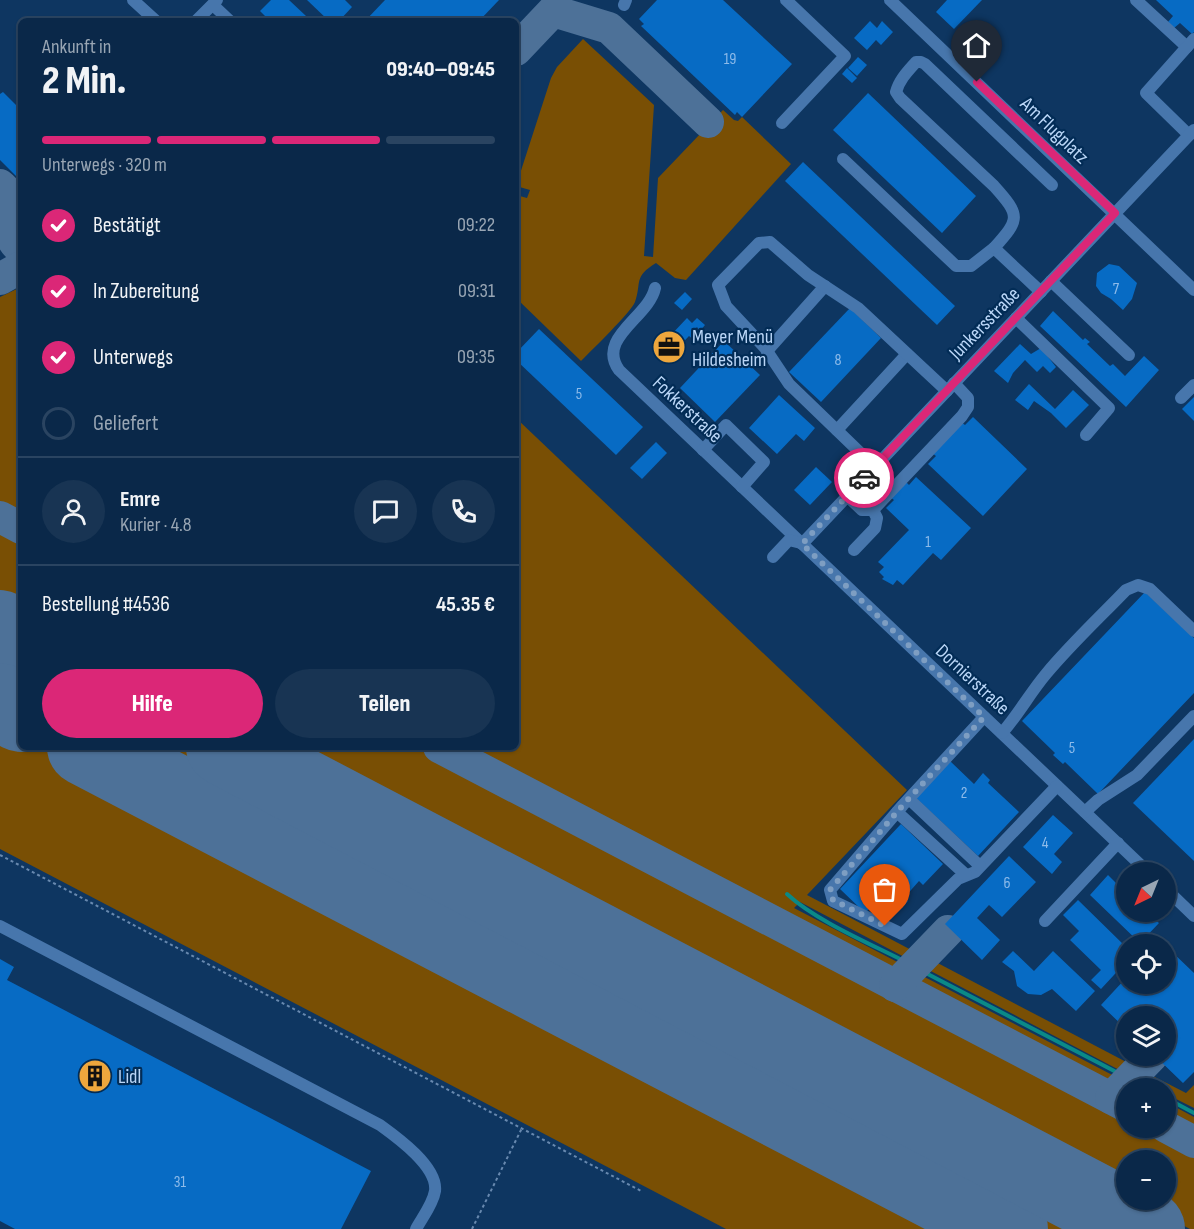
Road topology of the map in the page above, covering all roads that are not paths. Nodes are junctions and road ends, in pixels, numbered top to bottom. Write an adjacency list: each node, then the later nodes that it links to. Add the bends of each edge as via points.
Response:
1 (133, 0): 6 (street)
2 (786, 0): 10 (street, via 846,56)
3 (890, 0): 14 (street, Am Flugplatz)
4 (1136, 0): 9 (street)
5 (215, 2): 7 (street); 8 (street)
6 (153, 18)
7 (199, 18)
8 (228, 18)
9 (1190, 44): 11 (street, via 1146,93)
10 (782, 123)
11 (1192, 132): 14 (street, Junkersstraße)
12 (843, 159): 15 (street, via 956,266 971,266)
13 (1052, 185): 15 (street, via 925,64 916,62 896,93 1007,199 1014,211 1012,228)
14 (1115, 213): 16 (street, Junkersstraße); 19 (street, Am Flugplatz)
15 (994, 248): 20 (street)
16 (1051, 281): 20 (street, Junkersstraße); 24 (street)
17 (825, 286): 22 (street); 22 (street, via 770,242 759,243 718,285 726,306); 23 (street, via 858,308)
18 (655, 288): 30 (street, Fokkerstraße, via 648,304 615,342 613,359 619,370)
19 (1194, 290)
20 (1041, 292): 21 (street, Junkersstraße)
21 (1016, 318): 26 (street, Junkersstraße); 29 (street, via 1109,408)
22 (767, 351): 28 (street, via 789,384)
23 (907, 354): 26 (street); 28 (street)
24 (1129, 355)
25 (1194, 385): 27 (street)
26 (951, 387): 31 (street, Junkersstraße); 34 (street, via 968,398 966,411)
27 (1181, 398)
28 (837, 430): 31 (street)
29 (1086, 435)
30 (703, 450): 32 (street, Fokkerstraße); 32 (street, via 726,425 764,462)
31 (875, 466): 33 (street, Junkersstraße)
32 (742, 487): 35 (street, Fokkerstraße)
33 (847, 496): 34 (street, via 862,510); 35 (street, Junkersstraße)
34 (873, 510): 36 (street, via 877,518 875,528)
35 (802, 544): 37 (street, via 789,540); 40 (street, Dornierstraße)
36 (854, 550)
37 (772, 557)
38 (1194, 631): 41 (street, via 1150,589 1138,585 1126,590 1046,673)
39 (1194, 716): 45 (street, via 1137,775)
40 (984, 717): 41 (street, Dornierstraße); 43 (street)
41 (1002, 733): 42 (street, Dornierstraße)
42 (1057, 786): 45 (street, Dornierstraße); 48 (street)
43 (909, 799): 44 (street); 48 (street)
44 (897, 812): 49 (street); 49 (street, via 830,890 833,900 902,934)
45 (1085, 812): 46 (street, Dornierstraße)
46 (1118, 843): 47 (street, Dornierstraße); 52 (street)
47 (1138, 862)
48 (980, 866): 49 (street)
49 (966, 875)
50 (1176, 899): 51 (street)
51 (1194, 916)
52 (1045, 921)
53 (0, 926): 54 (street, via 380,1125 432,1175 435,1192)
54 (416, 1229)

